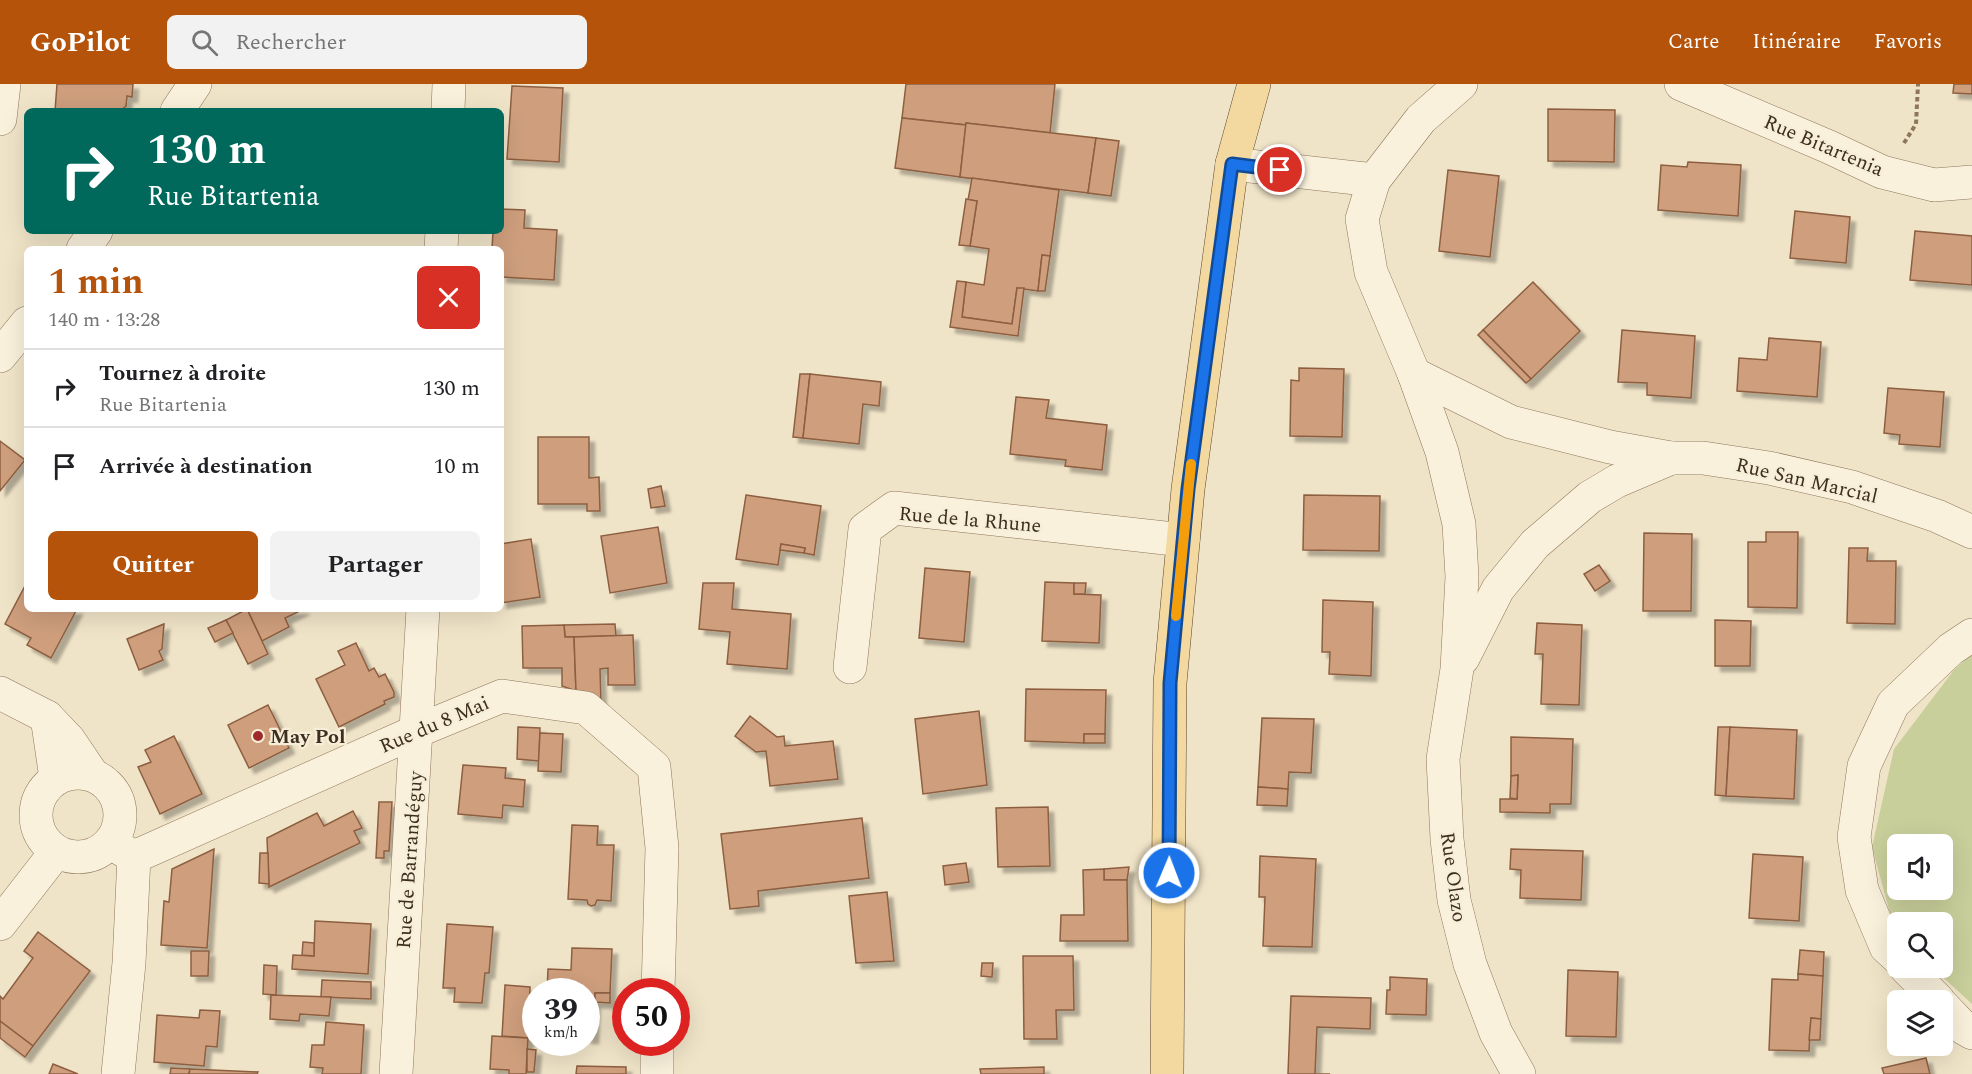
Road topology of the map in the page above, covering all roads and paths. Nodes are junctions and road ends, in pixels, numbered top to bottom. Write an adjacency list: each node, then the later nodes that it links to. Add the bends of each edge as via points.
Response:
1 (4, 84): 10 (street)
2 (195, 84): 8 (street)
3 (449, 84): 9 (street)
4 (1254, 84): 11 (main road)
5 (1461, 84): 13 (street, via 1421,119)
6 (1681, 84): 12 (street, Rue Bitartenia)
7 (1918, 84): 12 (path, via 1916,124)
8 (179, 108)
9 (448, 108)
10 (0, 118)
11 (1232, 164): 13 (street); 20 (main road)
12 (1882, 172): 14 (street, Rue Bitartenia, via 1934,185)
13 (1374, 180): 17 (street, via 1362,219 1371,272)
14 (1972, 182)
15 (24, 327): 16 (street)
16 (0, 356)
17 (1414, 374): 18 (street, via 1511,422); 24 (street, via 1442,452 1459,524)
18 (1671, 458): 19 (street, Rue San Marcial, via 1703,458 1769,468 1852,487); 24 (street, via 1590,497 1535,543 1498,589)
19 (1972, 532)
20 (1183, 540): 23 (street, Rue de la Rhune, via 894,508 865,529); 43 (main road, via 1170,683)
21 (423, 612): 27 (street, Rue de Barrandéguy)
22 (1972, 635): 33 (street, via 1951,649 1893,704 1864,765 1854,837 1862,890)
23 (850, 668)
24 (1457, 669): 44 (street, Rue Olazo, via 1443,759 1454,900 1470,964 1496,1033)
25 (0, 693): 26 (street)
26 (47, 717): 28 (street, via 69,740); 29 (street)
27 (417, 731): 30 (street, Rue du 8 Mai); 34 (street, Rue du 8 Mai, via 502,696 586,708 654,767 662,848); 41 (street, Rue de Barrandéguy)
28 (92, 774): 29 (street, via 77,772); 30 (street, via 109,786 117,798)
29 (56, 778): 31 (street, via 37,801 35,815 37,830)
30 (122, 850): 31 (street, via 81,858); 40 (street, via 129,963)
31 (56, 852): 32 (street)
32 (0, 924)
33 (1887, 947)
34 (658, 978)
35 (1916, 978): 36 (street)
36 (1928, 990)
37 (1953, 1016): 38 (street)
38 (1972, 1034)
39 (657, 1056): 42 (street)
40 (118, 1074)
41 (396, 1074)
42 (657, 1074)
43 (1167, 1074)
44 (1520, 1074)

